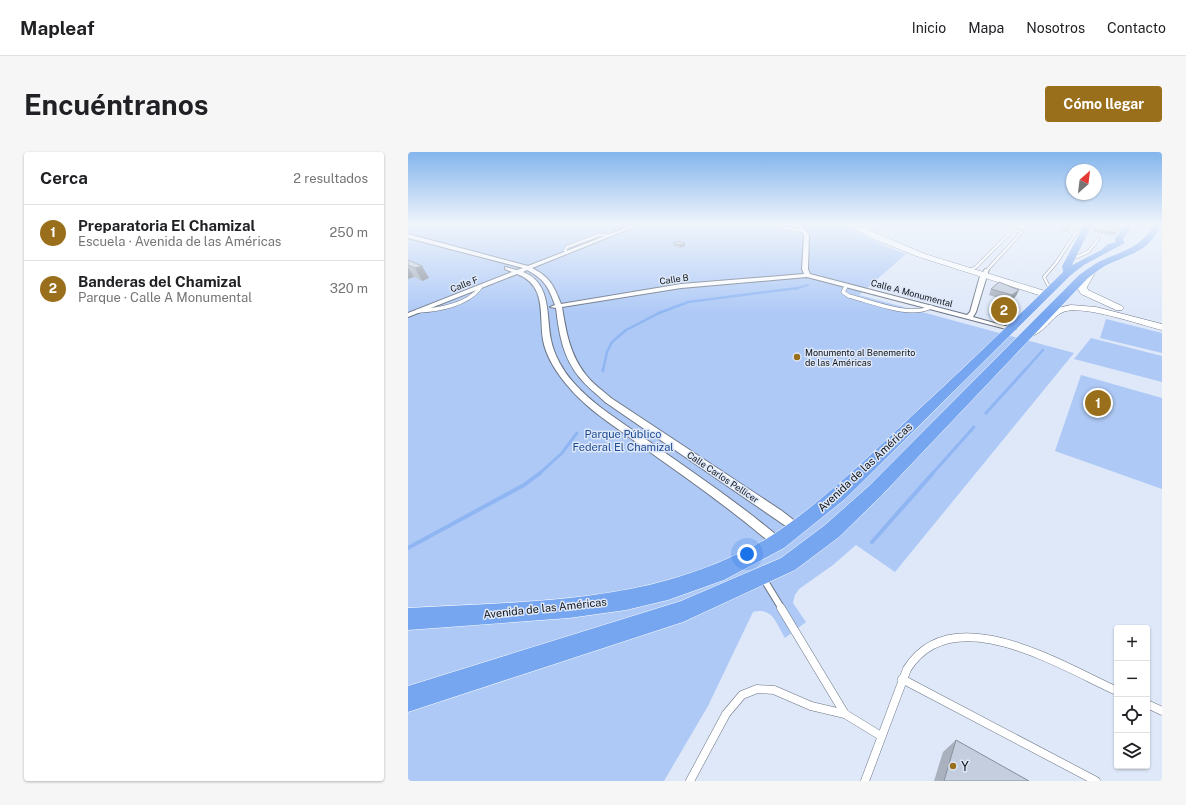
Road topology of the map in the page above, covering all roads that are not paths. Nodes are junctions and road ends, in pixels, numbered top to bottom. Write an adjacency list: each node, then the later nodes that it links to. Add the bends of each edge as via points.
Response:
1 (454, 254): 17 (street, Calle Carlos Pellicer)
2 (477, 254): 14 (street, Calle Carlos Pellicer)
3 (564, 254): 14 (street, Calle F)
4 (806, 254): 20 (street)
5 (917, 254): 15 (main road)
6 (988, 254): 15 (lane)
7 (1002, 254): 18 (lane)
8 (1062, 254): 22 (lane, via 1044,277)
9 (1074, 254): 13 (highway)
10 (1083, 254): 13 (lane)
11 (1099, 254): 19 (highway, Avenida de las Américas, via 1080,263)
12 (1127, 254): 16 (highway, via 1105,262)
13 (1072, 259): 19 (highway, via 1067,266)
14 (529, 268): 17 (street, Calle F); 23 (street, Calle Carlos Pellicer, via 549,282)
15 (972, 269): 18 (main road)
16 (1092, 271): 28 (main road, via 1082,287 1084,292); 29 (highway)
17 (519, 272): 25 (street, Calle Carlos Pellicer, via 533,281); 26 (street, Calle F)
18 (985, 273): 22 (main road); 27 (street, via 973,312)
19 (1068, 273): 22 (highway, Avenida de las Américas)
20 (807, 275): 21 (street, Calle A Monumental); 23 (street, Calle B, via 681,286)
21 (847, 284): 24 (street, Calle A Monumental); 24 (lane, via 843,292 849,296 904,311 916,312)
22 (1048, 292): 29 (highway, Avenida de las Américas)
23 (559, 306): 25 (street, Calle B); 30 (street, Calle Carlos Pellicer, via 568,353 588,381 608,400)
24 (931, 307): 27 (street, Calle A Monumental)
25 (545, 308): 31 (street, Calle Carlos Pellicer, via 547,340 553,359 570,384 595,408 748,517)
26 (408, 315)
27 (969, 317): 29 (street, Calle A Monumental)
28 (1162, 327): 29 (main road, via 1109,313 1067,308 1059,311 1038,331)
29 (1020, 332): 30 (highway, Avenida de las Américas, via 839,494); 32 (highway, Avenida de las Américas, via 985,378 832,531 788,564)
30 (796, 528): 31 (highway, Avenida de las Américas)
31 (777, 542): 33 (highway, Avenida de las Américas, via 717,573 668,590 626,600 569,608)
32 (762, 577): 36 (highway, Avenida de las Américas, via 683,611); 39 (lane)
33 (408, 619)
34 (902, 679): 35 (lane, via 915,658 931,645 947,639 984,638 1013,645); 40 (lane); 43 (lane)
35 (1114, 690)
36 (408, 699)
37 (1150, 705): 38 (lane)
38 (1162, 711)
39 (845, 714): 40 (lane); 41 (lane, via 811,706 774,690 757,689 742,695 726,714)
40 (881, 736): 42 (lane)
41 (690, 781)
42 (864, 781)
43 (1096, 781)

